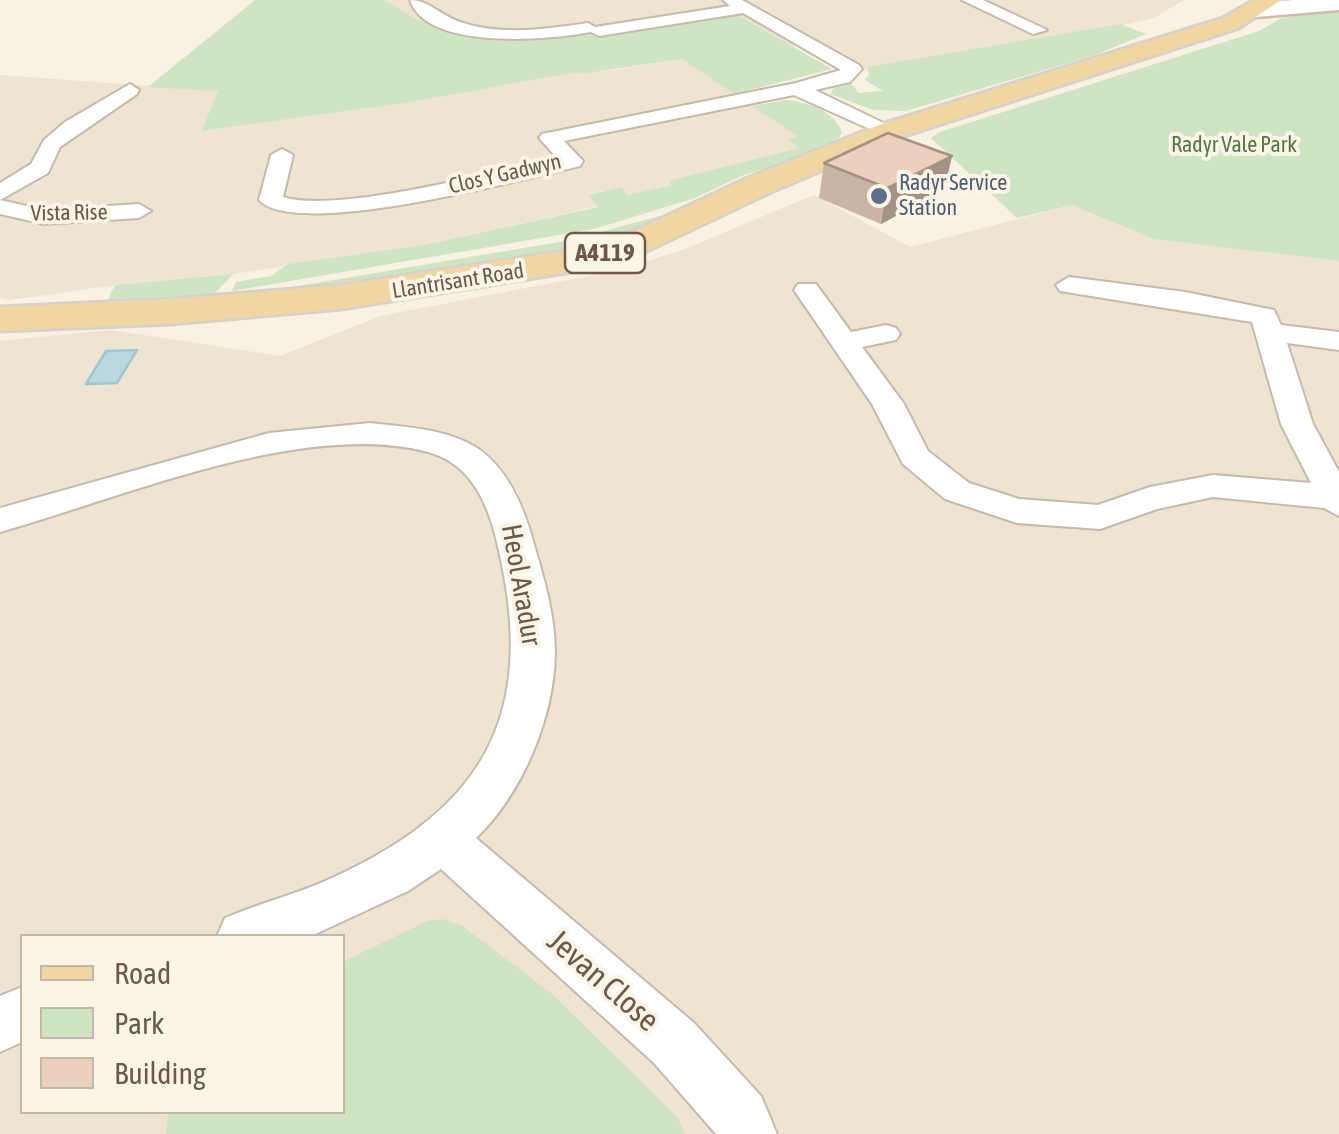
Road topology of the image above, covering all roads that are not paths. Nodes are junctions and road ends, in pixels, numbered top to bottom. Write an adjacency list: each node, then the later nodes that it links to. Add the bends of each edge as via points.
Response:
1 (970, 0): 7 (street)
2 (1230, 0): 8 (main road, Llantrisant Road / A4119)
3 (415, 1): 5 (street, via 443,22 537,34)
4 (1339, 3): 6 (main road)
5 (739, 4): 9 (street, via 853,69 843,78)
6 (1263, 5): 8 (main road, Llantrisant Road / A4119)
7 (1039, 30)
8 (1176, 40): 11 (main road, Llantrisant Road / A4119)
9 (796, 88): 11 (street); 14 (street, Clos Y Gadwyn, via 549,138 572,161 316,209 271,200)
10 (130, 90): 12 (street, Vista Rise)
11 (890, 131): 20 (main road, Llantrisant Road / A4119, via 647,238 566,263 268,305)
12 (51, 144): 13 (street, Vista Rise); 15 (street, Vista Rise, via 40,168)
13 (18, 151)
14 (282, 154)
15 (0, 193)
16 (0, 208): 17 (street, Vista Rise, via 44,216)
17 (139, 212)
18 (1069, 285): 21 (street, via 1111,303 1185,300 1264,316)
19 (808, 290): 23 (street)
20 (0, 318)
21 (1267, 332): 24 (street); 25 (street, via 1298,424)
22 (886, 334): 23 (street)
23 (846, 341): 25 (street, via 915,456 957,491 1017,512 1100,516 1213,486)
24 (1339, 341)
25 (1337, 501)
26 (0, 520): 27 (street, Heol Aradur, via 288,438 342,431 393,432 446,445 479,466 506,506 528,596 534,665 520,726 491,785)
27 (444, 841): 28 (street, Heol Aradur, via 334,906); 29 (street, Jevan Close, via 674,1043 740,1117)
28 (249, 934)
29 (747, 1134)

